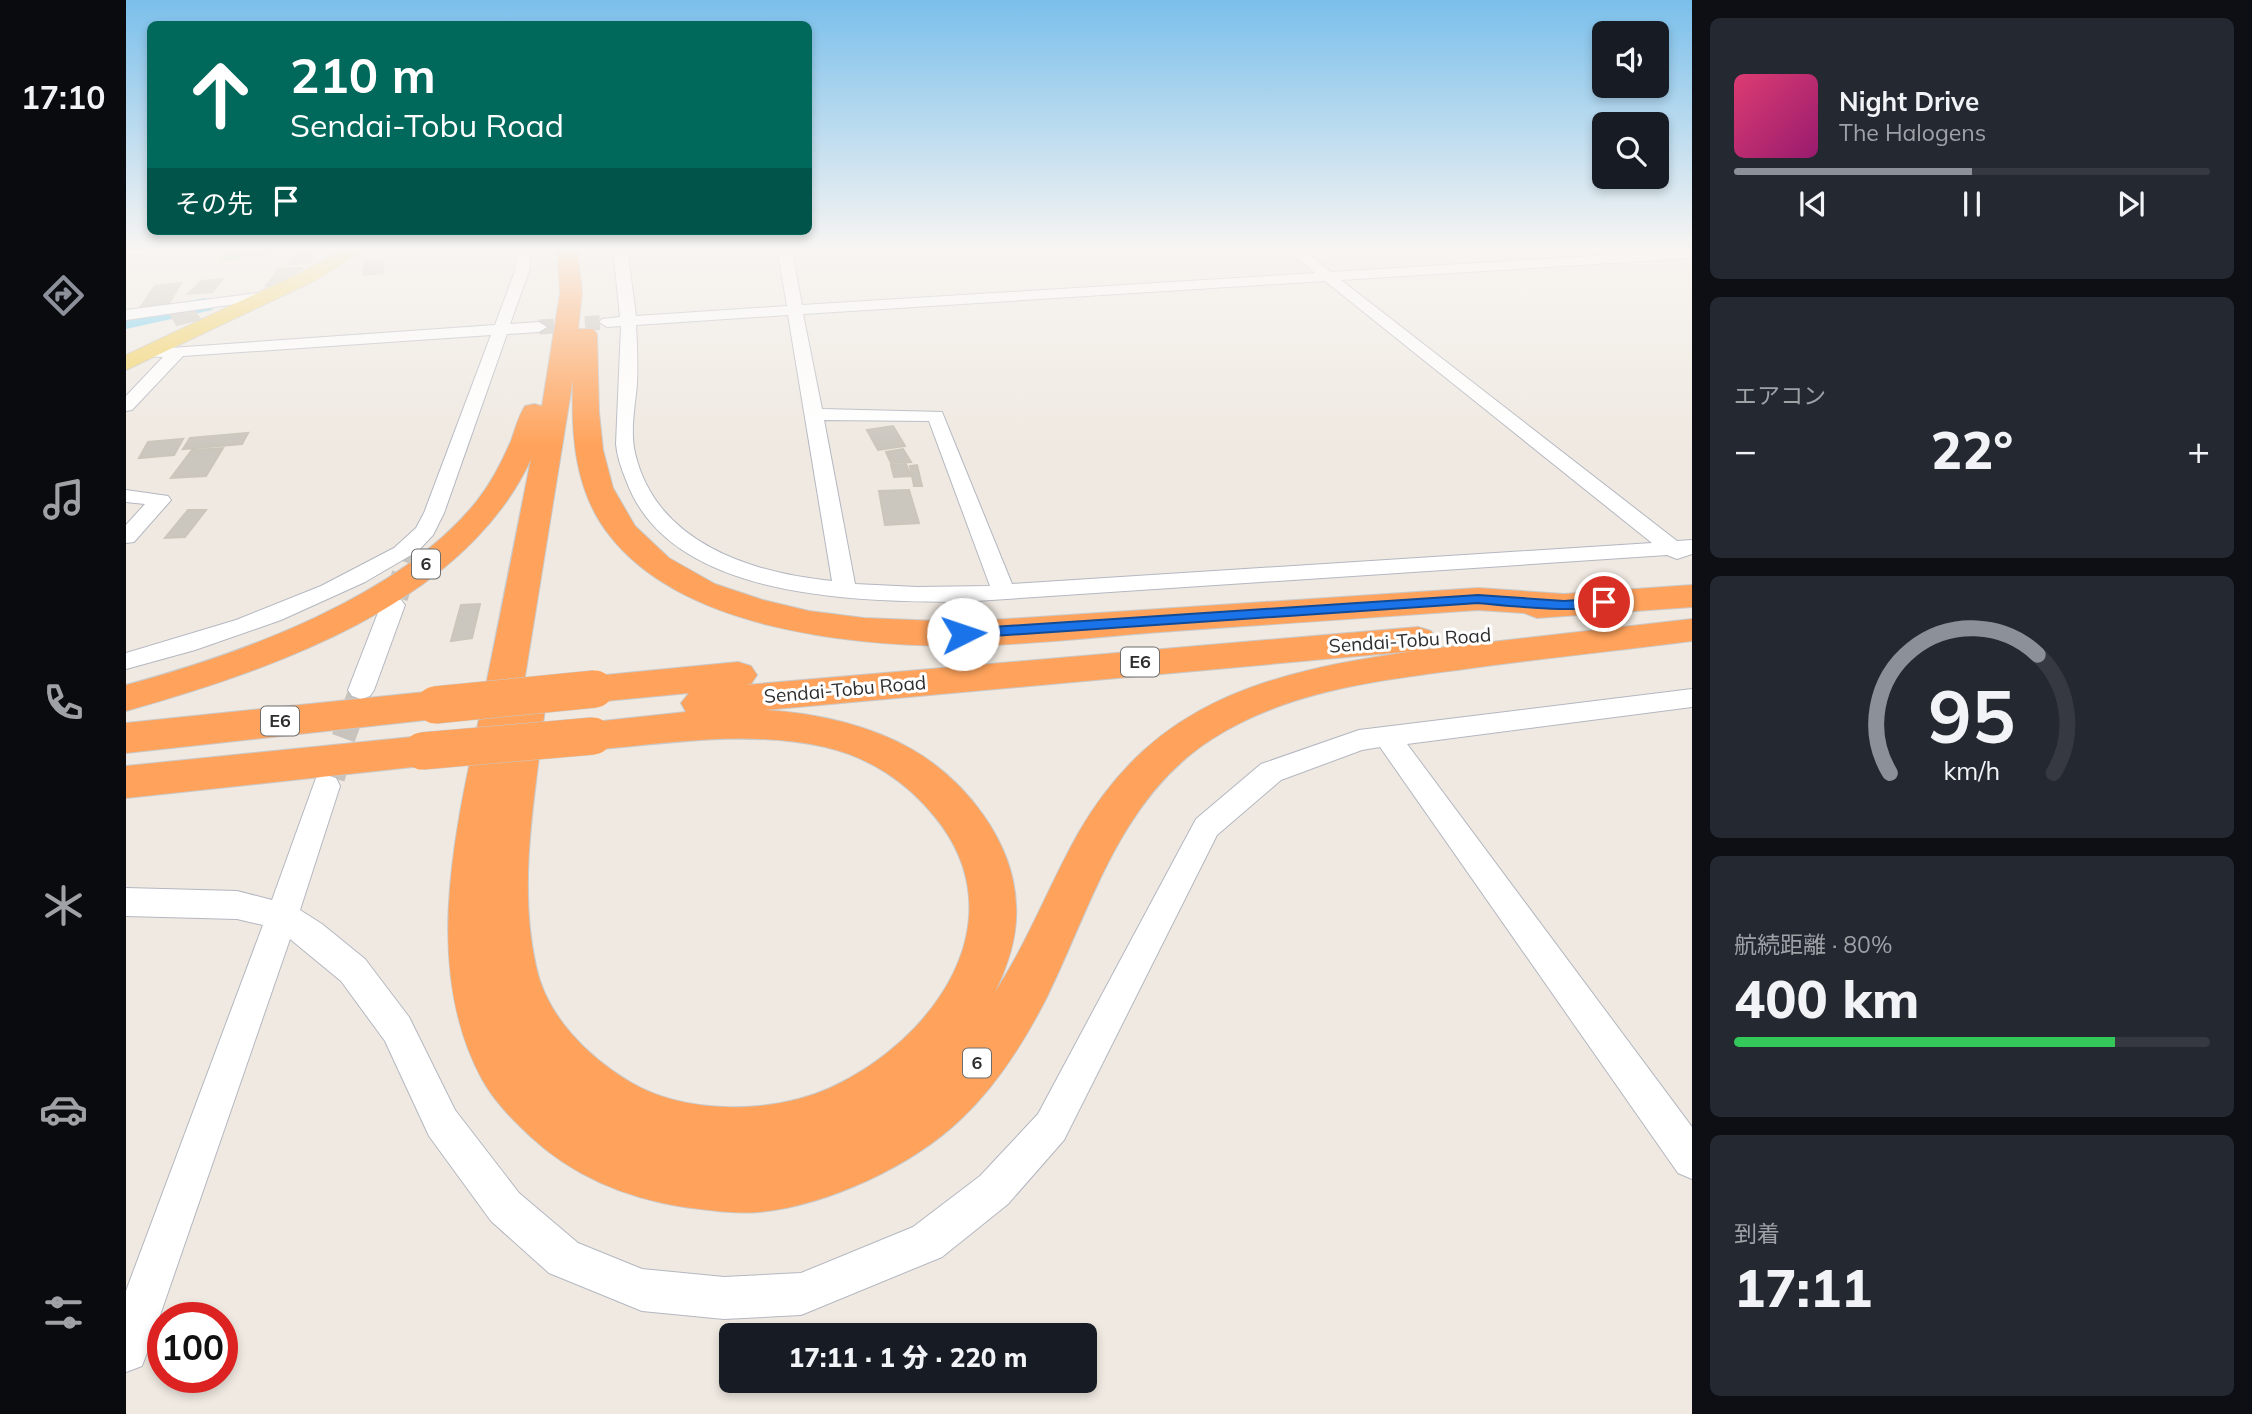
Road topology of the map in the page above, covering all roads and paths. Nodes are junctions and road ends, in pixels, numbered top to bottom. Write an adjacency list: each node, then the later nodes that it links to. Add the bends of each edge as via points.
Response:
1 (146, 313): 11 (street)
2 (230, 313): 16 (main road)
3 (507, 313): 14 (street)
4 (559, 313): 33 (highway, 6, via 525,444 478,520 422,567 354,610 257,656)
5 (569, 313): 30 (highway, 6, via 477,846 474,951 481,1009 498,1056 525,1093 562,1128 600,1154 651,1174 760,1183 868,1151 917,1121 960,1084 999,1035 1085,862 1136,784 1166,752 1231,712 1276,692 1363,671)
6 (603, 313): 12 (highway)
7 (609, 313): 12 (street)
8 (749, 313): 12 (street)
9 (797, 313): 19 (street)
10 (1373, 313): 22 (street)
11 (126, 315)
12 (607, 322): 24 (street, via 632,476 661,523 686,544 719,561 819,589); 27 (highway, via 588,454 606,508 618,527 653,561 679,578 743,606 814,624 963,634 1478,599); 35 (highway, 6, via 576,354 505,880 512,970 524,1008 569,1069 603,1098 642,1119 720,1136 762,1134 812,1123 858,1105 926,1057 974,992 994,925 992,886 983,857 970,830 930,780 871,747 840,737 771,725)
13 (539, 327): 14 (street)
14 (501, 330): 15 (street); 31 (street, via 434,513 412,549 280,613)
15 (178, 351): 16 (street); 18 (street)
16 (148, 353): 17 (main road)
17 (126, 363)
18 (126, 406)
19 (814, 414): 24 (street); 25 (street, via 936,416)
20 (126, 496): 21 (street, via 161,500)
21 (126, 537)
22 (1682, 548): 23 (street); 25 (street)
23 (1692, 564)
24 (845, 591): 25 (street)
25 (1004, 592)
26 (1692, 596): 27 (highway, Sendai-Tobu Road / E6)
27 (1564, 605): 35 (highway, Sendai-Tobu Road / E6, via 1176,635)
28 (393, 606): 32 (street)
29 (1692, 619): 35 (highway, Sendai-Tobu Road / E6, via 1187,658)
30 (1692, 630)
31 (126, 661)
32 (361, 690)
33 (126, 698)
34 (1692, 698): 37 (street)
35 (593, 713): 36 (highway, 6, bridge)
36 (428, 730): 38 (highway, E6); 39 (highway, E6); 40 (highway, 6)
37 (1387, 736): 43 (street, via 1359,740 1271,772 1206,827 1051,1126 995,1190 927,1242 801,1294 724,1298 642,1290 564,1258 505,1207 442,1123 397,1029 353,970); 44 (street)
38 (126, 738)
39 (126, 765)
40 (126, 782)
41 (326, 786): 43 (street)
42 (126, 902): 43 (street, via 237,905)
43 (282, 916): 45 (street)
44 (1692, 1159)
45 (126, 1350)

